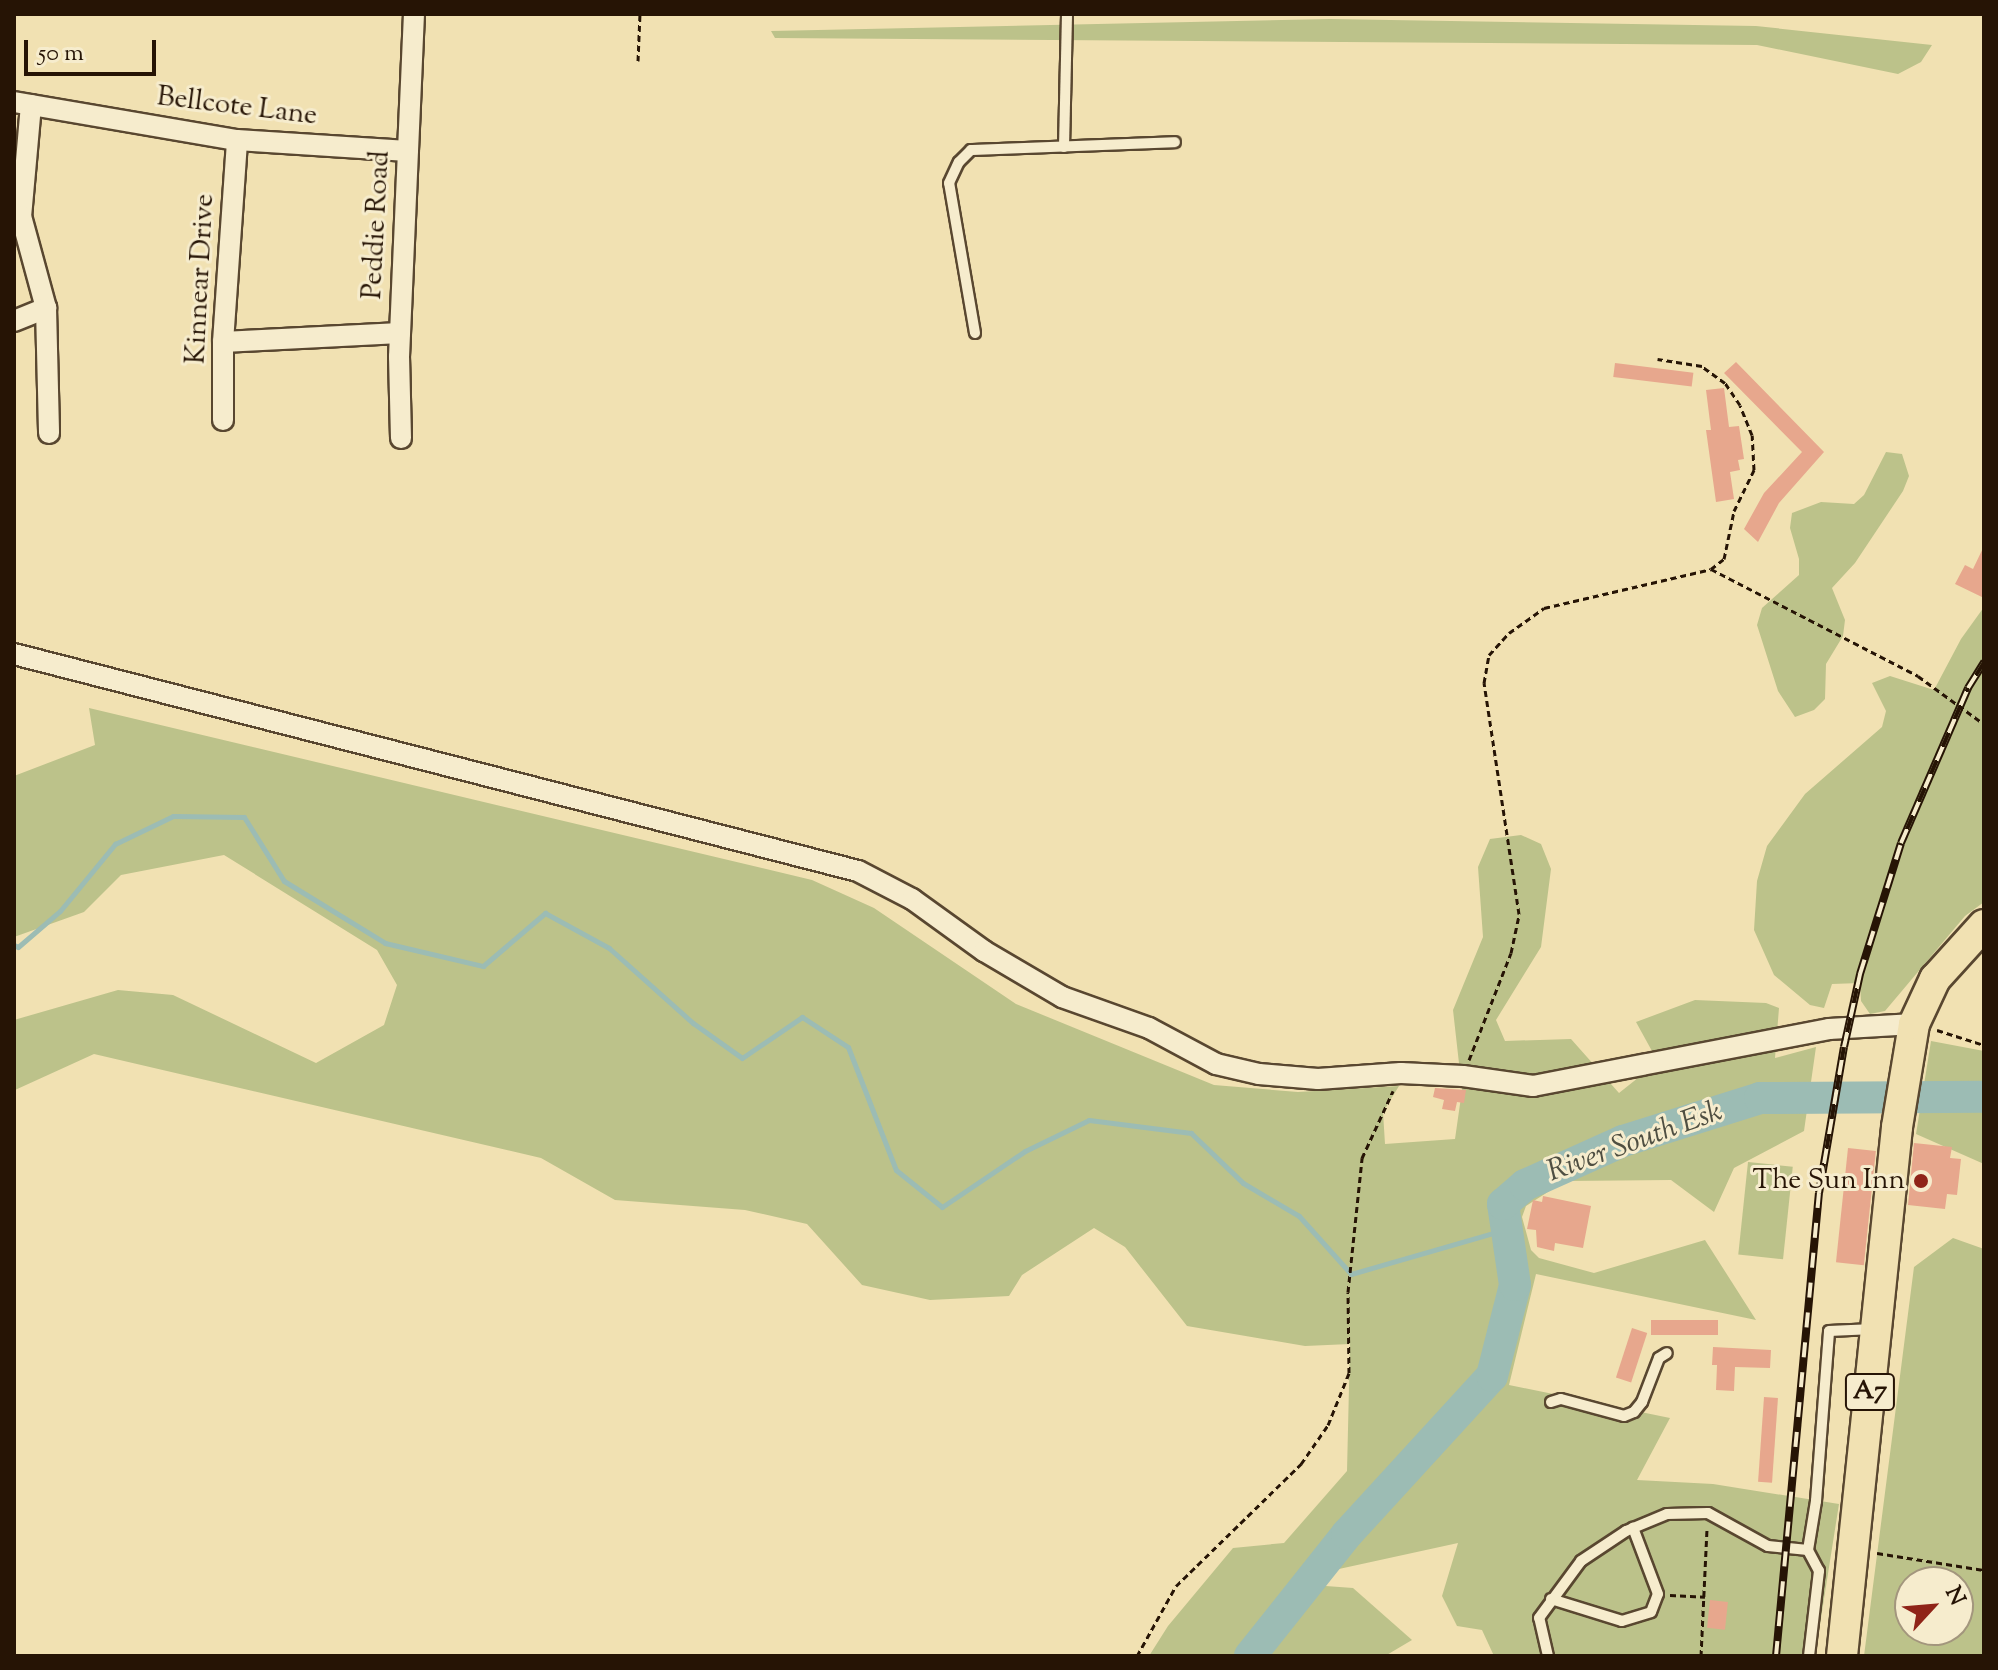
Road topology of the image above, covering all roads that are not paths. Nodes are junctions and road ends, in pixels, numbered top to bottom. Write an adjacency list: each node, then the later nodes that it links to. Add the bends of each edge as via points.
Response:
1 (414, 14): 7 (street, Peddie Road)
2 (1067, 14): 6 (lane)
3 (23, 103): 4 (street, Bellcote Lane); 8 (street, via 21,216)
4 (237, 140): 7 (street, Bellcote Lane); 12 (street, Kinnear Drive)
5 (1175, 142): 6 (lane)
6 (1064, 147): 11 (lane, via 971,150 959,162 949,183)
7 (408, 151): 10 (street, Peddie Road)
8 (46, 308): 9 (street); 14 (street)
9 (14, 321)
10 (400, 333): 12 (street); 15 (street, Peddie Road)
11 (975, 333)
12 (223, 342): 13 (street, Kinnear Drive)
13 (223, 420)
14 (49, 433)
15 (401, 438)
16 (14, 654): 18 (street, via 858,871 912,899 984,951 1062,997 1149,1028 1216,1064 1259,1074 1318,1079 1401,1073 1533,1086 1829,1029)
17 (1984, 925): 18 (main road, A7, via 1935,979)
18 (1914, 1024): 19 (main road, A7, via 1897,1127)
19 (1876, 1329): 23 (lane, via 1829,1331); 27 (main road, A7)
20 (1667, 1353): 21 (lane, via 1659,1358 1634,1412 1624,1416 1561,1399)
21 (1551, 1402)
22 (1633, 1528): 23 (lane, via 1667,1514 1708,1513 1768,1546); 24 (lane, via 1581,1561); 24 (lane, via 1658,1594 1651,1612 1622,1621)
23 (1808, 1550): 26 (lane, via 1819,1571)
24 (1551, 1599): 25 (lane, via 1539,1618)
25 (1548, 1656)
26 (1809, 1656)
27 (1842, 1656)

